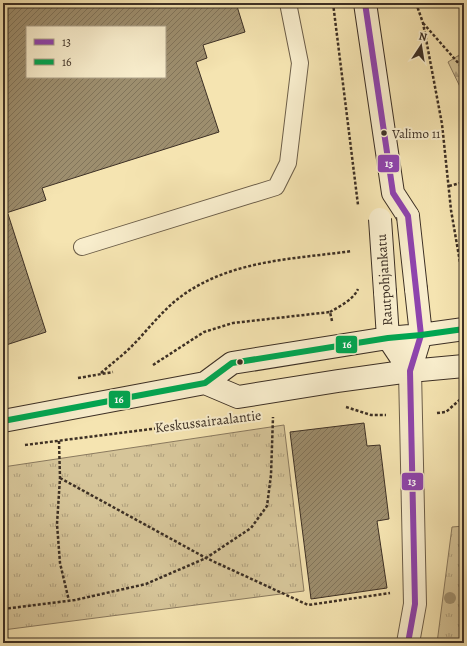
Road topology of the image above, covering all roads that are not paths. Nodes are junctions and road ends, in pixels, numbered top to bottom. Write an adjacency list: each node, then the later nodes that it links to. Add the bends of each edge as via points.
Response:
1 (288, 3): 4 (lane, via 300,64 288,163 276,187)
2 (365, 3): 3 (street, Rautpohjankatu)
3 (393, 193): 6 (street, Rautpohjankatu, bridge, via 408,216); 7 (street, Rautpohjankatu, bridge, via 380,219)
4 (82, 247)
5 (464, 329): 6 (street)
6 (421, 336): 7 (street); 9 (street, Rautpohjankatu)
7 (388, 338): 9 (street, Rautpohjankatu); 10 (street, via 232,363)
8 (464, 366): 9 (street, Keskussairaalantie)
9 (410, 370): 10 (street, Keskussairaalantie, via 238,397); 12 (street, via 415,604)
10 (205, 383): 11 (street)
11 (3, 421)
12 (408, 643)

